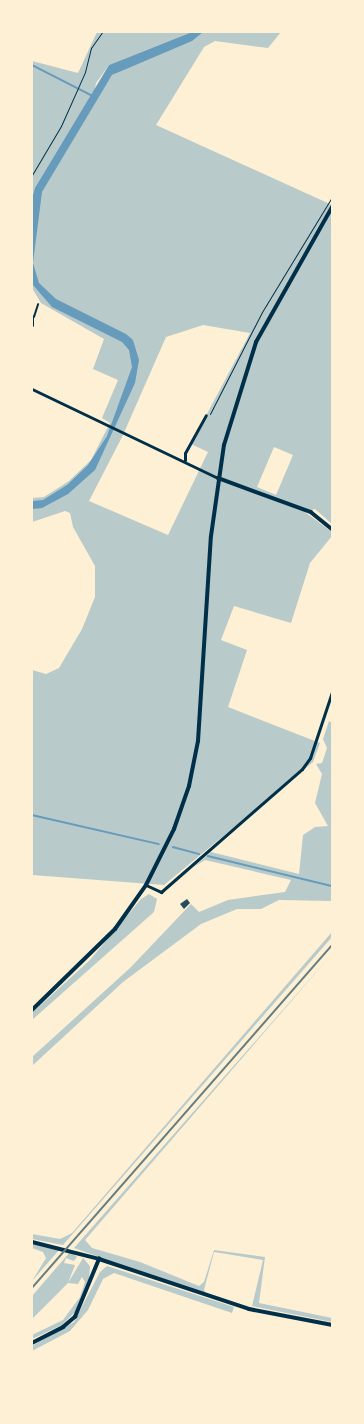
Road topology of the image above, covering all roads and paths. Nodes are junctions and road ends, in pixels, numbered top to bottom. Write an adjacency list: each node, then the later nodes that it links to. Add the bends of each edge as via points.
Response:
1 (102, 32): 2 (path, via 91,48 85,72 61,126)
2 (32, 175)
3 (332, 197): 9 (path, via 262,312)
4 (332, 206): 11 (main road, via 256,342 234,404)
5 (38, 305): 6 (lane)
6 (33, 317): 7 (street)
7 (32, 325)
8 (32, 389): 10 (street, via 123,435)
9 (207, 415): 10 (street, via 185,453)
10 (185, 460): 11 (street)
11 (218, 478): 12 (street, via 311,512); 14 (main road, via 198,741 189,786 174,829)
12 (332, 529)
13 (332, 692): 14 (street, via 310,758 302,769 161,892)
14 (146, 885): 15 (main road, via 104,940)
15 (32, 1010)
16 (32, 1242): 17 (main road)
17 (99, 1259): 18 (main road, via 249,1309); 19 (street, via 76,1317)
18 (332, 1325)
19 (32, 1343)

